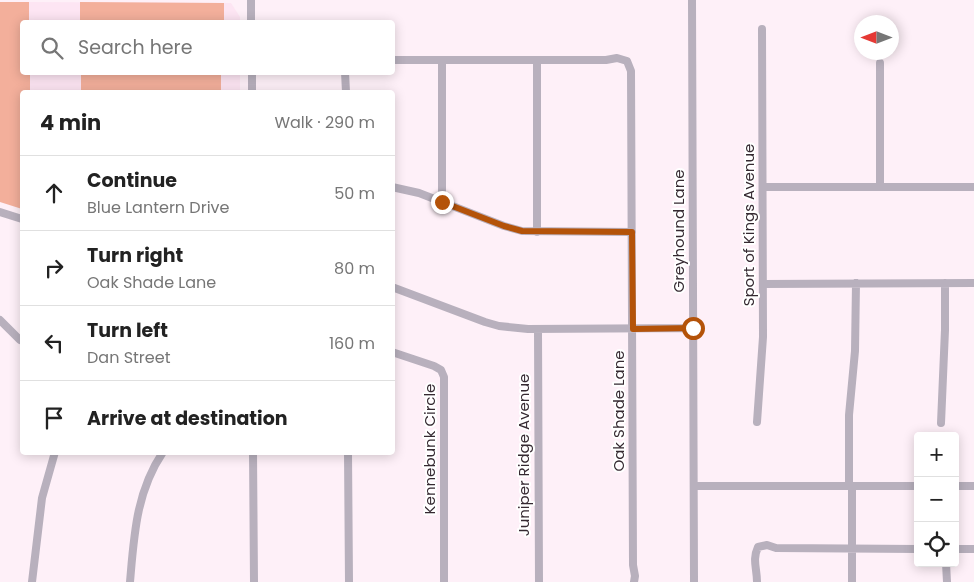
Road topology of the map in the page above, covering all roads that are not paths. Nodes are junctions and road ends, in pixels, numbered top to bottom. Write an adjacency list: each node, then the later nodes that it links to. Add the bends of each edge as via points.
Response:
1 (251, 0): 3 (street)
2 (692, 0): 28 (street, Greyhound Lane)
3 (252, 20)
4 (762, 29): 13 (street, Sport of Kings Avenue)
5 (395, 60): 6 (street)
6 (442, 60): 7 (street); 17 (street)
7 (536, 60): 20 (street); 21 (street, Oak Shade Lane, via 617,58 627,61 631,71)
8 (880, 63): 14 (street)
9 (252, 75): 11 (street)
10 (345, 75): 12 (street)
11 (252, 90)
12 (346, 90)
13 (763, 187): 14 (street); 25 (street, Sport of Kings Avenue)
14 (880, 187): 15 (street)
15 (974, 187)
16 (395, 188): 17 (street)
17 (442, 202): 20 (street, via 511,228)
18 (0, 212): 19 (street)
19 (20, 218)
20 (537, 232): 21 (street)
21 (632, 232): 30 (street, Oak Shade Lane)
22 (856, 283): 23 (street); 25 (street); 40 (street, via 855,351 849,415)
23 (945, 283): 24 (street); 34 (street)
24 (974, 283)
25 (763, 284): 33 (street, Sport of Kings Avenue)
26 (395, 288): 29 (street, via 485,322)
27 (0, 320): 31 (street)
28 (693, 328): 30 (street); 39 (street, Greyhound Lane)
29 (538, 329): 30 (street); 54 (street, Juniper Ridge Avenue)
30 (633, 329): 55 (street, Oak Shade Lane)
31 (20, 340)
32 (395, 353): 53 (street, Kennebunk Circle, via 434,366 444,377)
33 (757, 422)
34 (941, 423)
35 (54, 455): 49 (street, via 42,498)
36 (161, 455): 50 (street, via 150,474 138,507)
37 (253, 455): 51 (street)
38 (348, 455): 52 (street)
39 (694, 486): 40 (street); 56 (street, Greyhound Lane)
40 (850, 486): 41 (street); 44 (street)
41 (914, 486)
42 (959, 486): 43 (street)
43 (974, 486)
44 (852, 549): 45 (street); 57 (street, via 758,547 753,558); 58 (street)
45 (914, 549)
46 (959, 549): 47 (street)
47 (974, 549)
48 (946, 567): 59 (street)
49 (32, 582)
50 (130, 582)
51 (254, 582)
52 (349, 582)
53 (444, 582)
54 (539, 582)
55 (634, 582)
56 (694, 582)
57 (757, 582)
58 (852, 582)
59 (946, 582)

